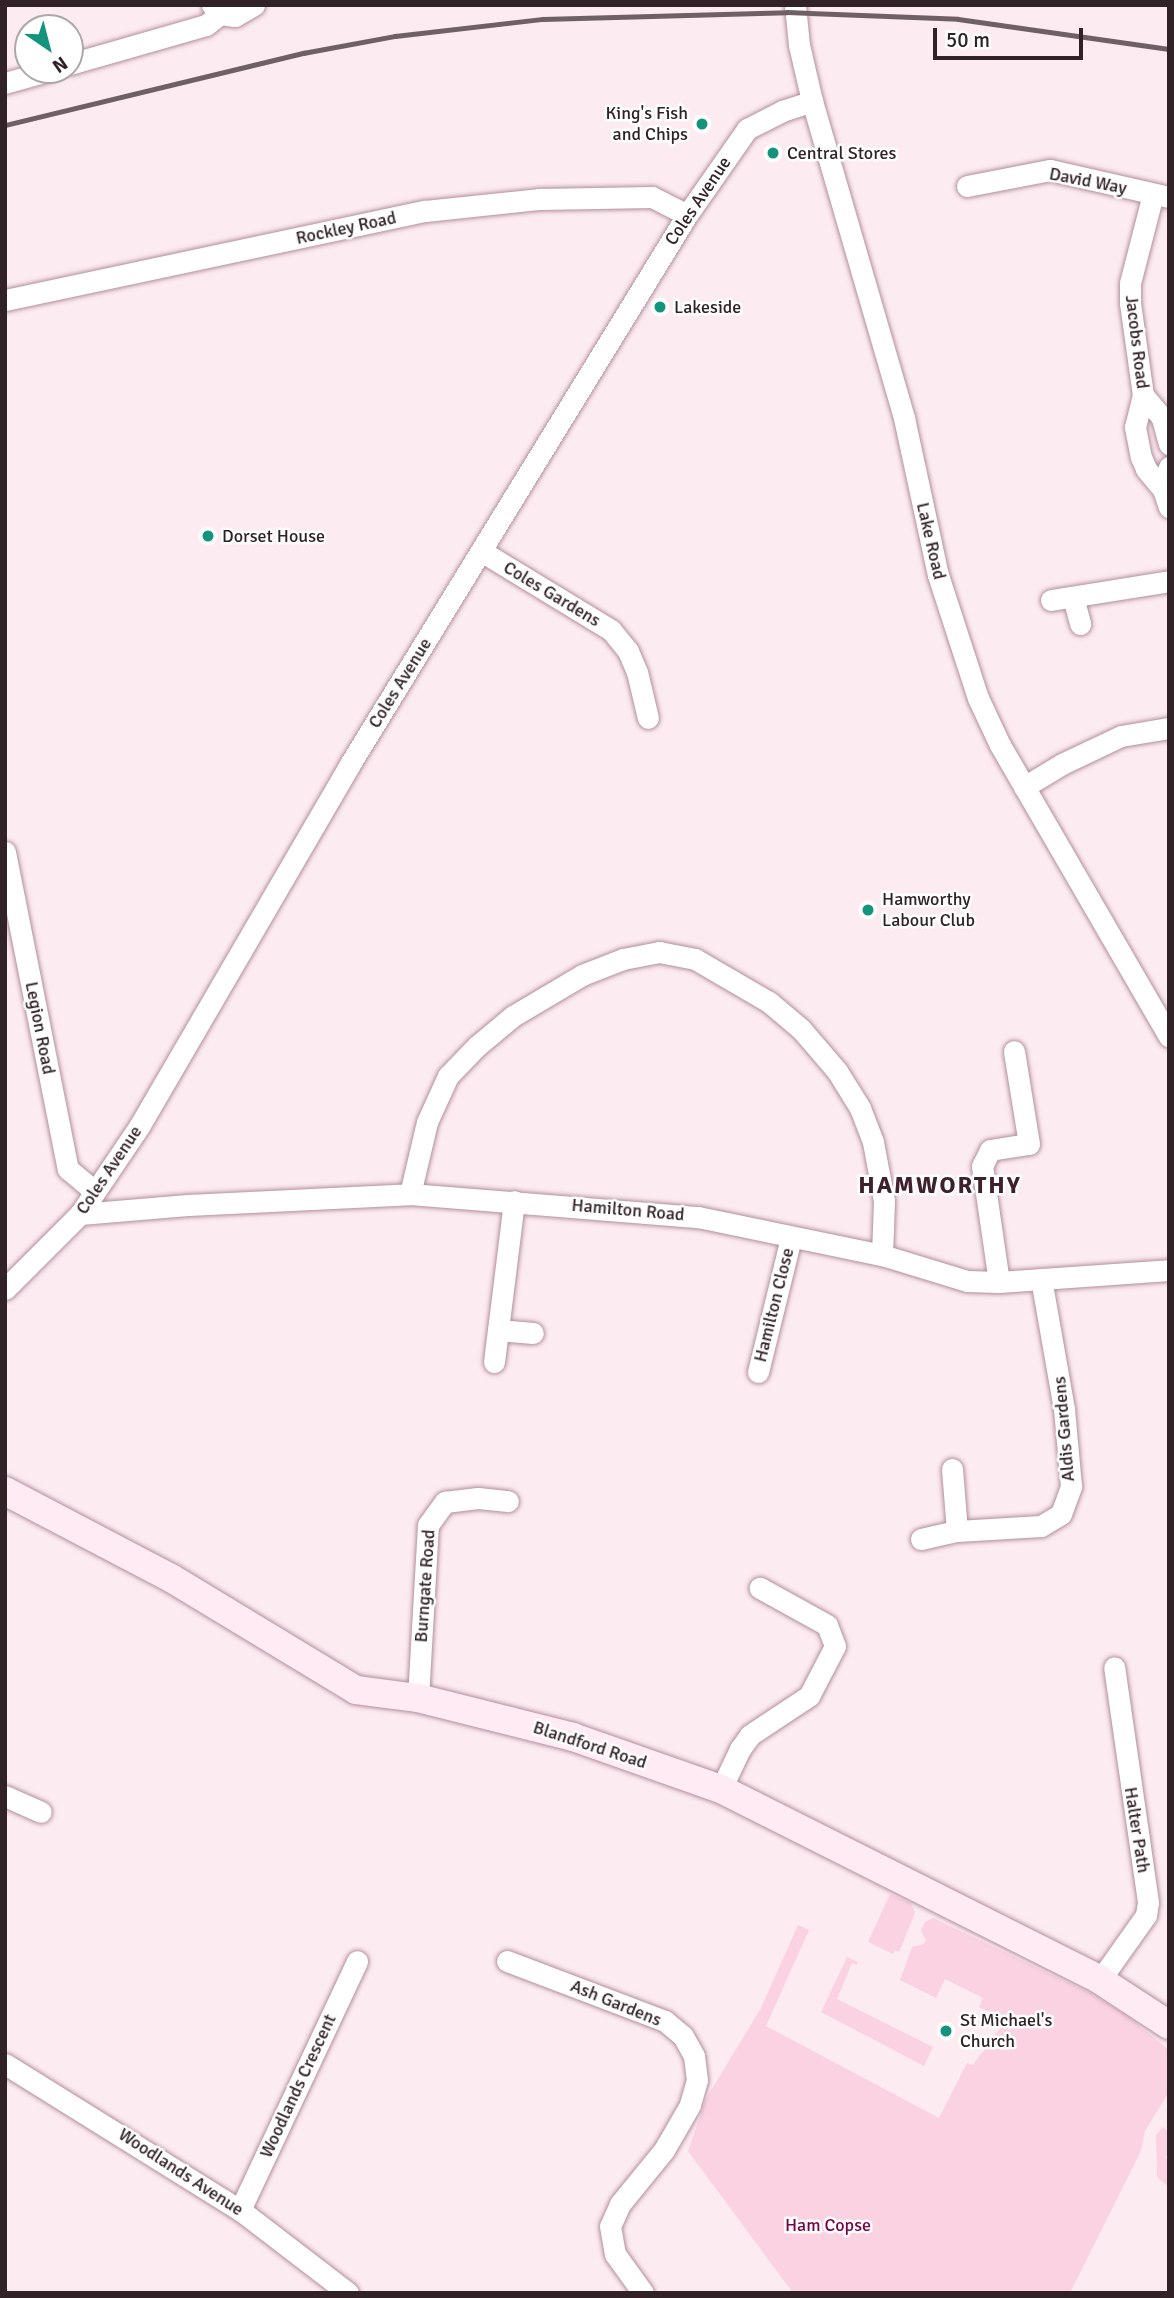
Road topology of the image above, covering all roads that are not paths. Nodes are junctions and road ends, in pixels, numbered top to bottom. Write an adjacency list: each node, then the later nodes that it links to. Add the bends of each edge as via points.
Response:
1 (254, 5): 3 (street, via 243,15)
2 (795, 5): 5 (street, Lake Road)
3 (216, 10): 4 (street, via 206,25)
4 (84, 60)
5 (812, 101): 8 (street, Coles Avenue, via 747,129); 19 (street, Lake Road, via 904,418 938,575 978,698)
6 (967, 186): 7 (street, David Way, via 1050,170)
7 (1161, 195): 10 (street, Jacobs Road, via 1130,283)
8 (687, 215): 9 (street, Rockley Road, via 652,197 540,199 425,211); 14 (street, Coles Avenue)
9 (5, 300)
10 (1143, 395): 11 (street, Jacobs Road, via 1162,418); 13 (street, via 1135,428 1140,457)
11 (1169, 443)
12 (1169, 467): 13 (street)
13 (1166, 498)
14 (481, 551): 17 (street, Coles Gardens, via 611,630 628,651); 23 (street, Coles Avenue, via 350,764 140,1125)
15 (1169, 581): 16 (street, via 1062,598)
16 (1080, 624)
17 (648, 718)
18 (1169, 728): 19 (street, via 1121,736)
19 (1024, 788): 21 (street, Lake Road)
20 (5, 852): 23 (street, Legion Road, via 68,1169)
21 (1169, 1037)
22 (1014, 1051): 31 (street, via 1029,1144 990,1150 982,1166)
23 (95, 1192): 26 (street, Coles Avenue)
24 (410, 1194): 25 (street, Hamilton Road); 26 (street, Hamilton Road); 28 (street, via 427,1122 448,1076 477,1046 513,1016 582,975 659,952 695,959 769,1002 801,1029 837,1071 860,1108 873,1142 884,1201)
25 (514, 1201): 27 (street, Hamilton Road, via 698,1217); 33 (street)
26 (80, 1214): 32 (street, Coles Avenue)
27 (790, 1238): 28 (street, Hamilton Road); 36 (street, Hamilton Close)
28 (882, 1255): 31 (street, Hamilton Road, via 967,1281)
29 (1169, 1270): 30 (street, Hamilton Road)
30 (1041, 1279): 31 (street, Hamilton Road); 40 (street, Aldis Gardens, via 1063,1398 1071,1486 1061,1514 1041,1526)
31 (999, 1282)
32 (5, 1289)
33 (498, 1330): 34 (street); 35 (street)
34 (533, 1333)
35 (494, 1362)
36 (758, 1372)
37 (952, 1469): 40 (street)
38 (5, 1491): 44 (main road, Blandford Road, via 172,1578 356,1690)
39 (509, 1501): 44 (street, Burngate Road, via 445,1502 428,1525)
40 (957, 1531): 41 (street, Aldis Gardens)
41 (921, 1539)
42 (760, 1588): 45 (street, via 827,1625 835,1646 809,1696 750,1735)
43 (1114, 1667): 50 (street, Halter Path, via 1148,1902 1146,1915)
44 (418, 1698): 45 (main road, Blandford Road, via 573,1737)
45 (721, 1789): 50 (main road, Blandford Road)
46 (5, 1796): 47 (street)
47 (41, 1812)
48 (356, 1961): 53 (street, Woodlands Crescent)
49 (507, 1961): 55 (street, Ash Gardens, via 652,2015 683,2036 694,2056 697,2080 690,2105 664,2150 620,2204 610,2226 615,2254)
50 (1100, 1980): 51 (main road, Blandford Road)
51 (1169, 2025)
52 (5, 2064): 53 (street, Woodlands Avenue)
53 (240, 2210): 54 (street, Woodlands Avenue)
54 (348, 2293)
55 (643, 2293)

